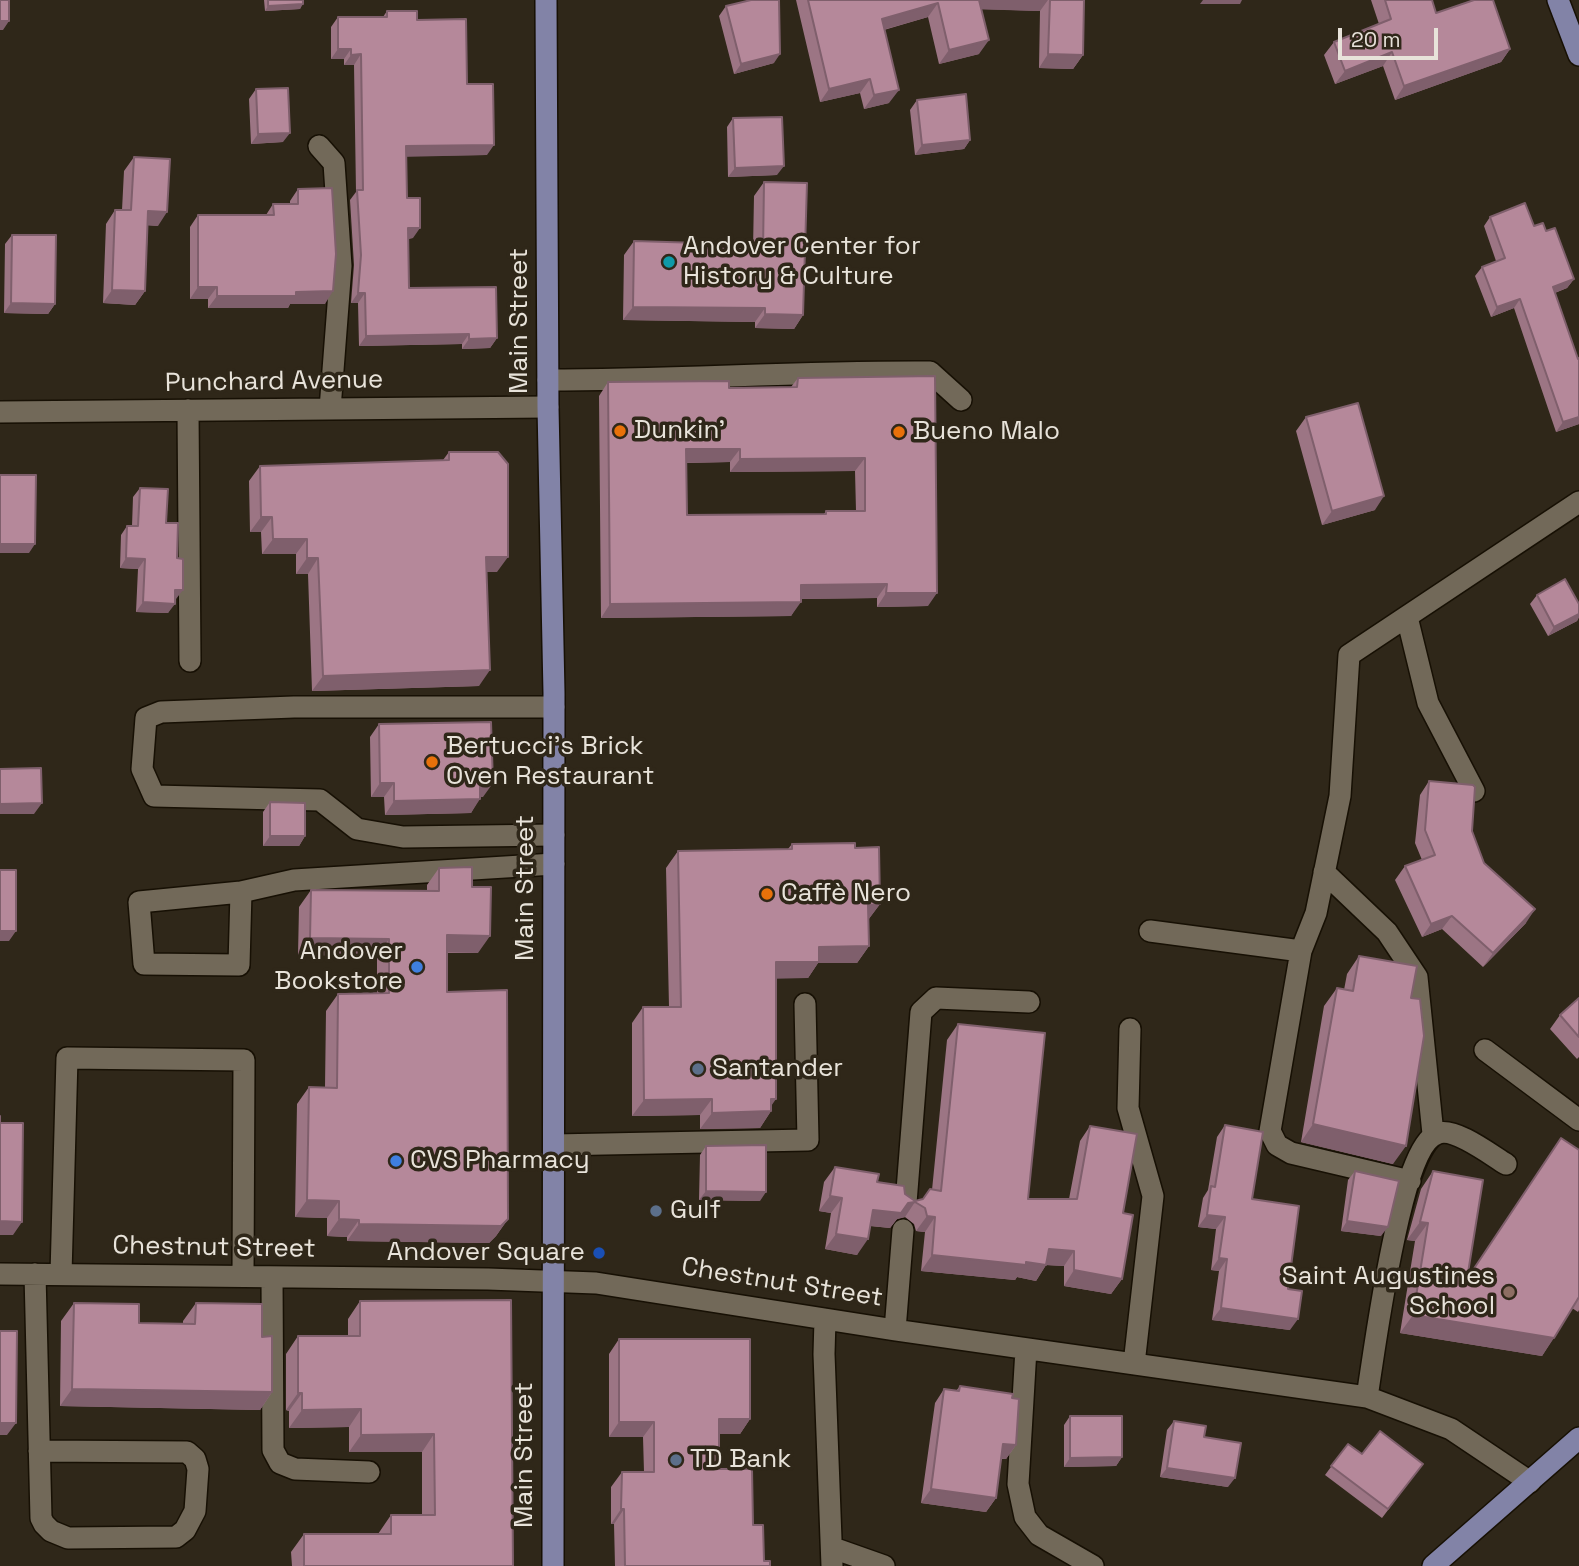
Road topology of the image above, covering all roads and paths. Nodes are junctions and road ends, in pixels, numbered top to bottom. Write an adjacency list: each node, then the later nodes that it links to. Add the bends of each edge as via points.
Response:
1 (547, 0): 5 (main road, Main Street)
2 (1558, 0): 3 (main road)
3 (1579, 55)
4 (319, 146): 8 (street, via 334,163 341,266)
5 (548, 380): 6 (street, via 930,372); 7 (main road, Main Street)
6 (961, 400)
7 (548, 407): 8 (street, Punchard Avenue); 14 (main road, Main Street)
8 (330, 409): 9 (street, Punchard Avenue)
9 (188, 410): 10 (street, Punchard Avenue); 13 (street)
10 (0, 412)
11 (1579, 502): 12 (street)
12 (1407, 617): 15 (street, via 1428,703); 18 (street, via 1349,655 1340,796)
13 (190, 661)
14 (554, 707): 16 (main road, Main Street); 16 (street, via 161,712 146,718 142,769 154,796 320,800 357,829 403,837)
15 (1474, 791)
16 (554, 835): 17 (main road, Main Street)
17 (554, 864): 19 (street, via 294,880); 28 (main road, Main Street)
18 (1324, 873): 21 (street, via 1316,913); 27 (street, via 1387,932 1417,977)
19 (241, 892): 19 (street, via 139,902 144,964 239,965)
20 (1150, 931): 21 (street)
21 (1301, 951): 30 (street, via 1270,1131 1277,1145 1292,1153)
22 (1029, 1002): 31 (street, via 936,998 921,1012)
23 (805, 1004): 28 (street, via 808,1140)
24 (1130, 1029): 42 (street, via 1128,1108 1153,1196)
25 (1485, 1050): 26 (street)
26 (1579, 1120)
27 (1433, 1134): 29 (street, via 1455,1134); 30 (street)
28 (554, 1145): 38 (main road, Main Street)
29 (1506, 1164)
30 (1409, 1181): 43 (street, via 1394,1233)
31 (906, 1203)
32 (904, 1230): 40 (street)
33 (0, 1274): 34 (street, Chestnut Street)
34 (35, 1274): 35 (street, Chestnut Street); 45 (street)
35 (61, 1275): 36 (street, Chestnut Street); 36 (street, via 67,1058 244,1060)
36 (243, 1276): 37 (street, Chestnut Street)
37 (272, 1277): 38 (street, Chestnut Street); 46 (street, via 273,1450 280,1463 295,1469)
38 (553, 1280): 39 (street, Chestnut Street); 49 (main road, Main Street)
39 (825, 1319): 40 (street, Chestnut Street); 48 (street)
40 (895, 1330): 41 (street, Chestnut Street)
41 (1026, 1349): 42 (street, Chestnut Street); 52 (street, via 1018,1483 1025,1517 1039,1535)
42 (1134, 1364): 43 (street, Chestnut Street)
43 (1367, 1397): 47 (street, Chestnut Street, via 1451,1429)
44 (1579, 1438): 47 (main road)
45 (39, 1451): 45 (street, via 41,1517 51,1531 68,1538 176,1537 195,1511 198,1469 187,1452)
46 (369, 1472)
47 (1530, 1482): 53 (main road)
48 (833, 1557): 50 (street); 51 (street)
49 (553, 1566)
50 (851, 1566)
51 (884, 1566)
52 (1093, 1566)
53 (1433, 1566)

